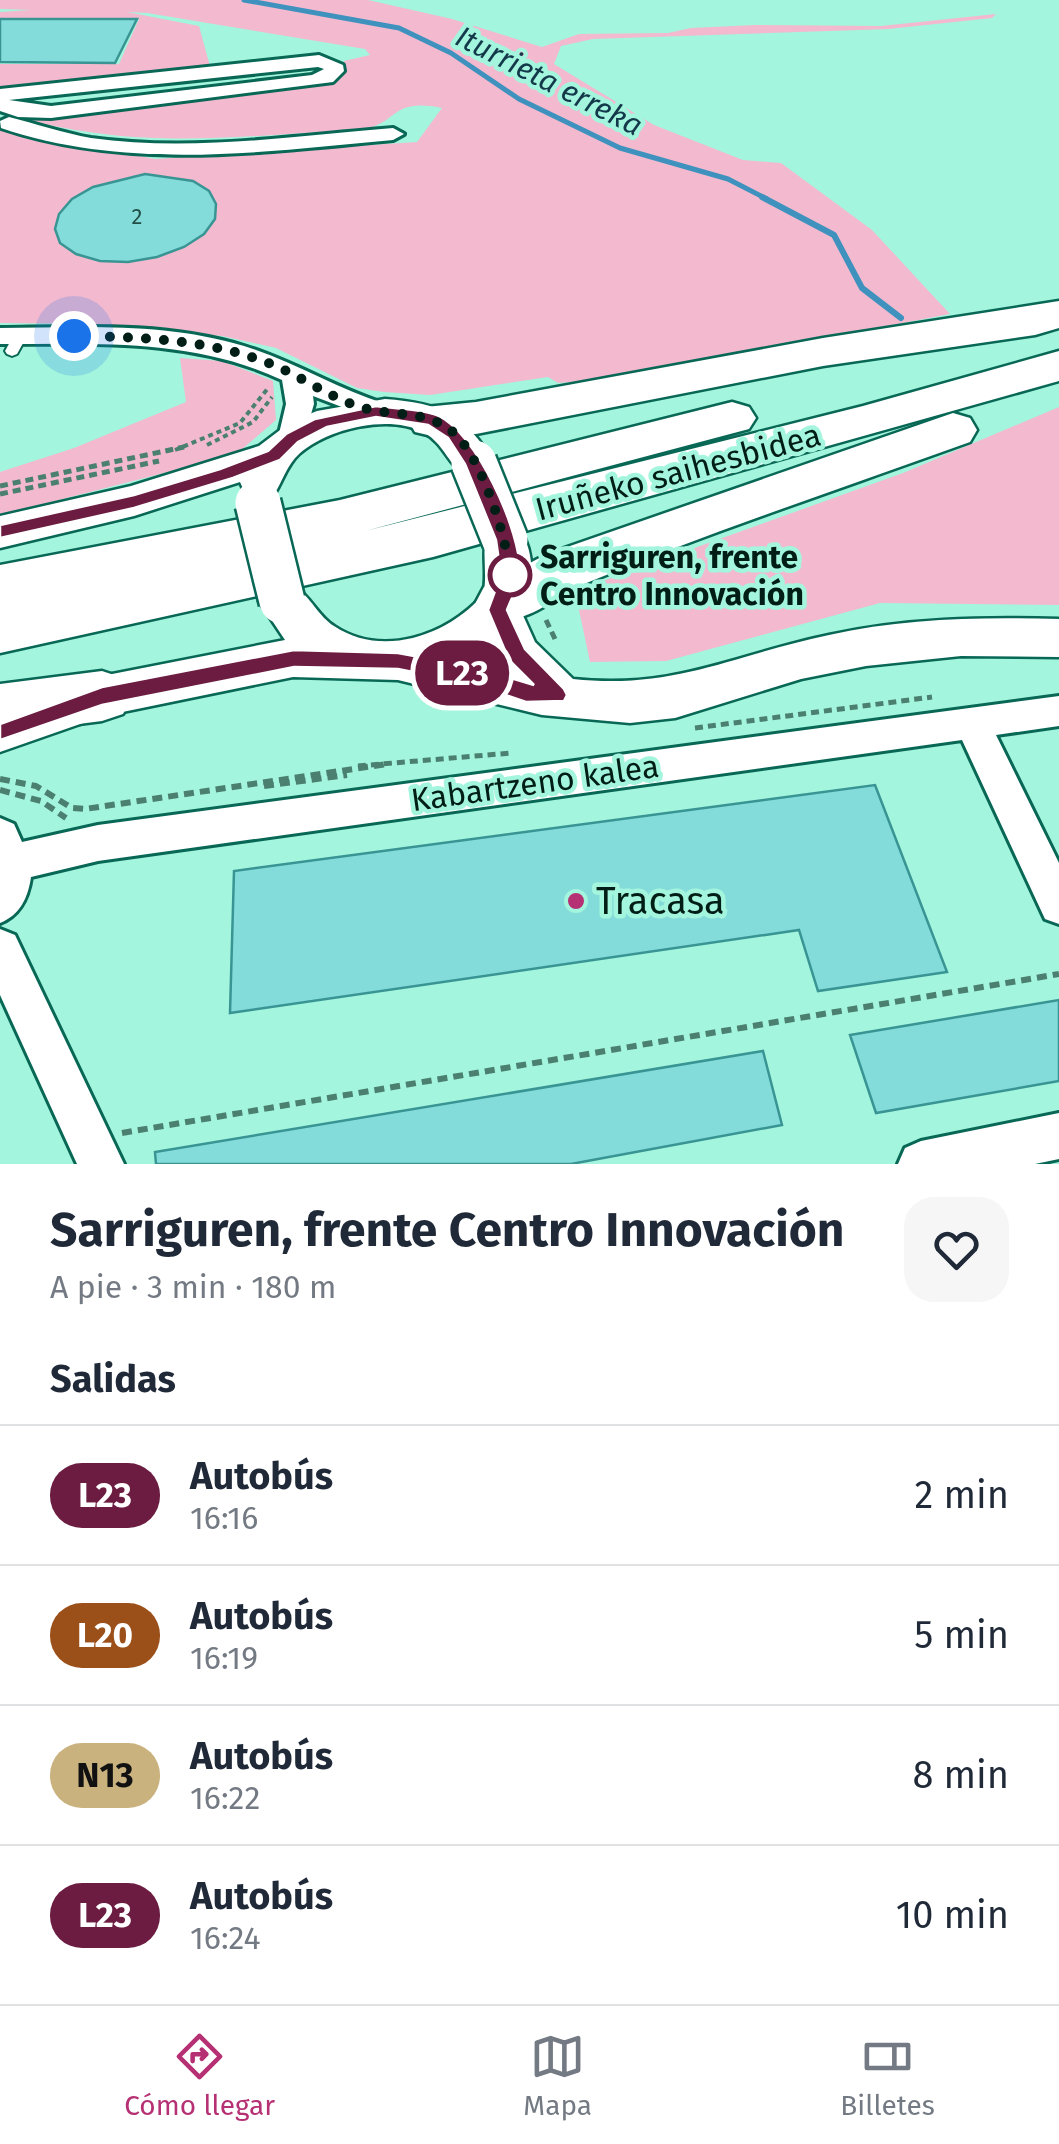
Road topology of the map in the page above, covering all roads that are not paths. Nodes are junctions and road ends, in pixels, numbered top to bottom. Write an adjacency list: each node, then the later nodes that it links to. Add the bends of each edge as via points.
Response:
1 (3, 104): 1 (street, via 319,61 334,71 326,78 51,112); 2 (street, via 42,134 102,144 250,145)
2 (393, 134)
3 (1059, 314): 11 (highway, via 476,418)
4 (1059, 332): 15 (highway, Iruñeko saihesbidea, via 340,518)
5 (11, 341): 8 (street, via 96,336 190,343 267,362)
6 (1059, 366): 13 (highway, Iruñeko saihesbidea)
7 (1059, 378): 13 (highway, via 866,434)
8 (283, 384): 10 (street); 12 (street, via 300,404)
9 (1059, 388): 16 (highway, via 566,569)
10 (376, 412): 11 (street); 12 (street, via 321,423)
11 (432, 420): 16 (street, bridge, via 454,434 474,463 505,540 510,575)
12 (283, 447): 14 (street, via 134,501); 19 (street, bridge, via 262,474 258,504 282,601 304,631 328,647)
13 (648, 480): 17 (highway, Iruñeko saihesbidea, via 433,537)
14 (0, 532)
15 (0, 586)
16 (501, 606): 19 (street, via 472,632 427,653); 20 (street, via 517,654)
17 (0, 630)
18 (1059, 638): 20 (street, via 911,638 795,661 674,699 629,703)
19 (378, 659): 20 (street, via 474,676 526,694); 21 (street, via 294,658)
20 (557, 695)
21 (102, 696): 24 (highway)
22 (1059, 711): 23 (street, Kabartzeno kalea)
23 (972, 723): 25 (street, Kabartzeno kalea, via 98,843); 27 (street)
24 (1, 726)
25 (6, 850): 26 (street, via 8,896)
26 (0, 904)
27 (1059, 905)
28 (0, 948): 30 (street)
29 (1059, 1136): 31 (street)
30 (95, 1151)
31 (921, 1164)

